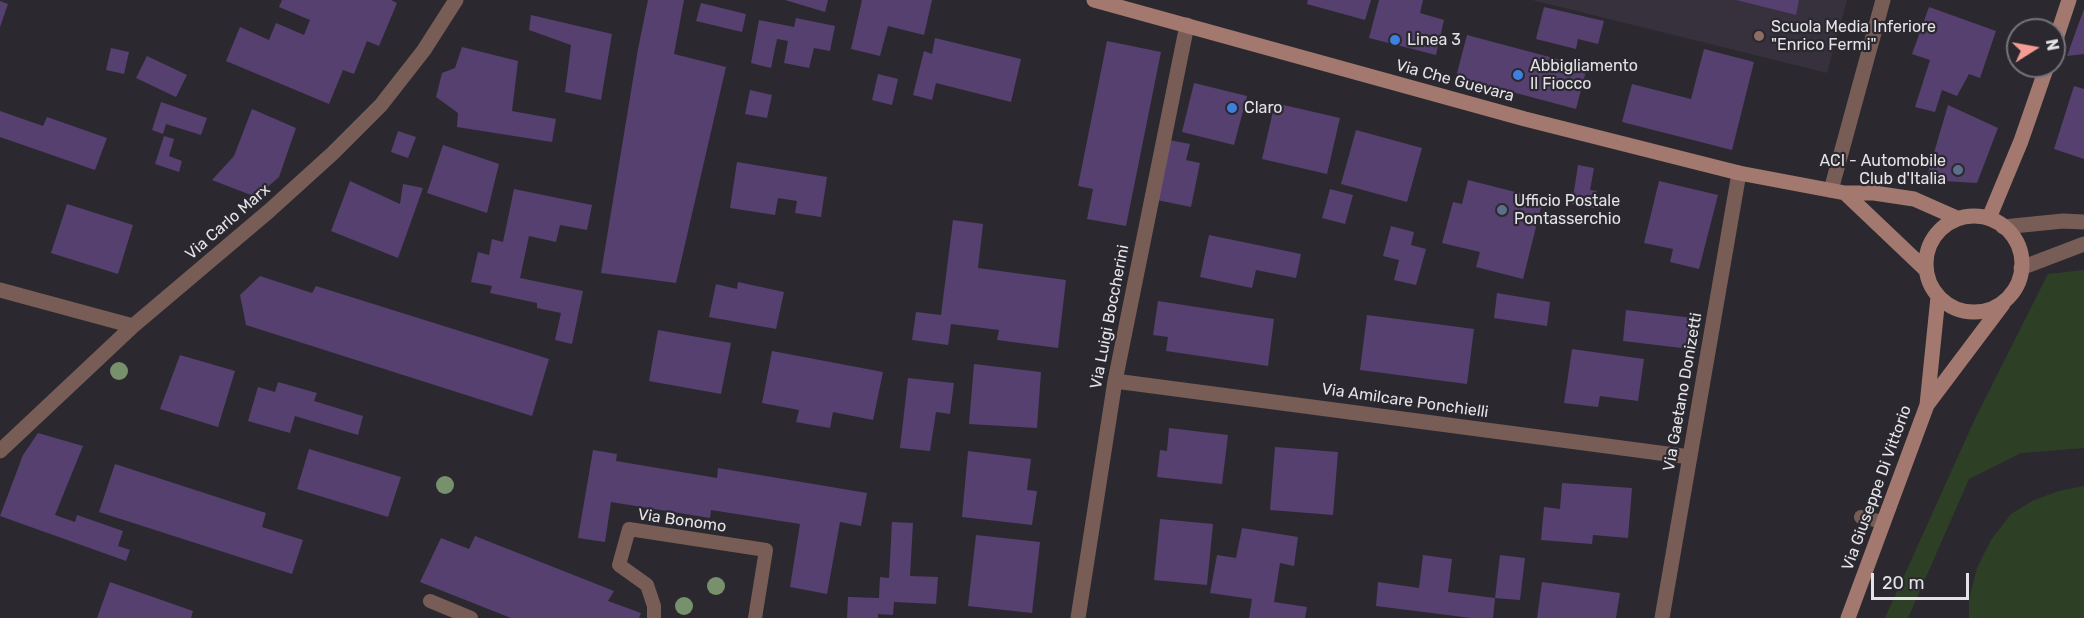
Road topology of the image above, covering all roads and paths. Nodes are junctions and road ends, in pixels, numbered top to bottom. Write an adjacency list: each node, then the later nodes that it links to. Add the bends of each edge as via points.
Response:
1 (456, 0): 20 (street, Via Carlo Marx, via 424,50 381,105 277,204)
2 (1094, 0): 6 (main road, Via Che Guevara)
3 (1883, 0): 9 (street)
4 (2070, 0): 5 (main road)
5 (2064, 18)
6 (1188, 25): 8 (main road, Via Che Guevara, via 1514,116); 21 (street, Via Luigi Boccherini)
7 (2043, 78): 11 (main road)
8 (1739, 172): 9 (main road, Via Che Guevara); 24 (street, Via Gaetano Donizetti)
9 (1838, 192): 10 (main road, Via Che Guevara, via 1914,199); 16 (main road)
10 (1957, 218): 11 (main road); 16 (main road, via 1933,239)
11 (1989, 218): 13 (main road)
12 (2084, 222): 13 (street)
13 (2003, 227): 15 (main road, via 2015,238)
14 (2084, 244): 15 (street)
15 (2021, 268): 18 (main road)
16 (1926, 270): 19 (main road)
17 (0, 290): 20 (street)
18 (2010, 296): 19 (main road, via 1997,306 1966,312); 22 (main road)
19 (1938, 297): 22 (main road, Via Giuseppe Di Vittorio)
20 (133, 326): 23 (street, Via Carlo Marx)
21 (1115, 381): 24 (street, Via Amilcare Ponchielli); 31 (street, Via Luigi Boccherini)
22 (1927, 405): 26 (main road, Via Giuseppe Di Vittorio)
23 (0, 451)
24 (1690, 457): 32 (street, Via Gaetano Donizetti)
25 (1861, 518): 26 (lane)
26 (1883, 522): 33 (main road, Via Giuseppe Di Vittorio)
27 (430, 601): 28 (lane)
28 (471, 618)
29 (654, 618): 30 (lane, Via Bonomo, via 647,585 619,565 629,529 766,550)
30 (755, 618)
31 (1078, 618)
32 (1662, 618)
33 (1848, 618)

